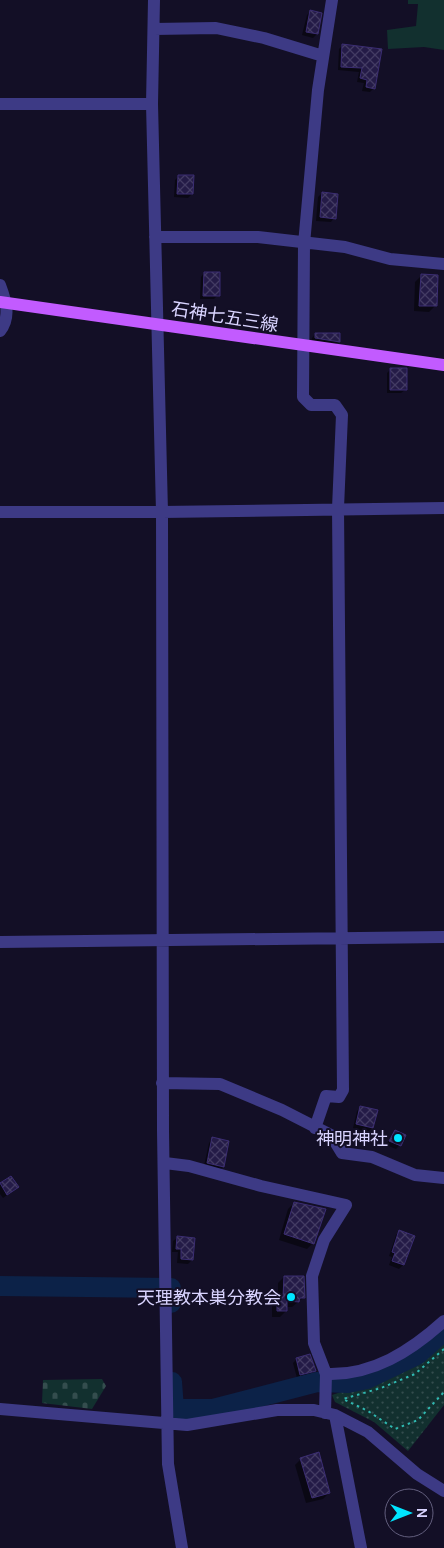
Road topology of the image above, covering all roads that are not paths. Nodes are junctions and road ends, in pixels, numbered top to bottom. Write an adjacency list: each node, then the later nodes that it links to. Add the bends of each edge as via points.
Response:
1 (154, 0): 3 (street)
2 (332, 0): 4 (street)
3 (154, 29): 4 (street, via 216,28); 6 (street)
4 (323, 56): 8 (street)
5 (0, 104): 6 (street)
6 (152, 104): 7 (street)
7 (155, 237): 8 (street, via 258,237); 12 (street)
8 (304, 244): 9 (street, via 345,247 390,259); 14 (street)
9 (444, 264)
10 (0, 285): 11 (street)
11 (3, 302): 12 (main road, 石神七五三線); 13 (street, via 5,325)
12 (156, 323): 14 (main road, 石神七五三線); 19 (street)
13 (0, 331)
14 (303, 346): 15 (main road, 石神七五三線); 16 (street, via 303,397 311,405 335,405 342,414)
15 (444, 365)
16 (338, 508): 17 (street); 19 (street); 21 (street)
17 (444, 508)
18 (0, 512): 19 (street)
19 (162, 512): 22 (street)
20 (444, 936): 21 (street)
21 (342, 937): 22 (street); 25 (street, via 344,1090 339,1098 326,1096)
22 (162, 940): 23 (street); 24 (street)
23 (0, 942)
24 (162, 1083): 25 (street, via 220,1084); 26 (street)
25 (315, 1128): 27 (street, via 331,1135 342,1153 372,1158 415,1175)
26 (165, 1163): 29 (street, via 189,1166 346,1205 324,1240 312,1276 314,1344); 32 (street)
27 (444, 1178)
28 (444, 1321): 29 (street, via 419,1344 395,1358 347,1375)
29 (326, 1374): 31 (street)
30 (0, 1409): 32 (street)
31 (330, 1414): 32 (street, via 300,1409 277,1410 207,1423); 33 (street, via 368,1432 418,1474); 35 (street)
32 (168, 1425): 34 (street, via 168,1464)
33 (444, 1491)
34 (182, 1548)
35 (361, 1548)

